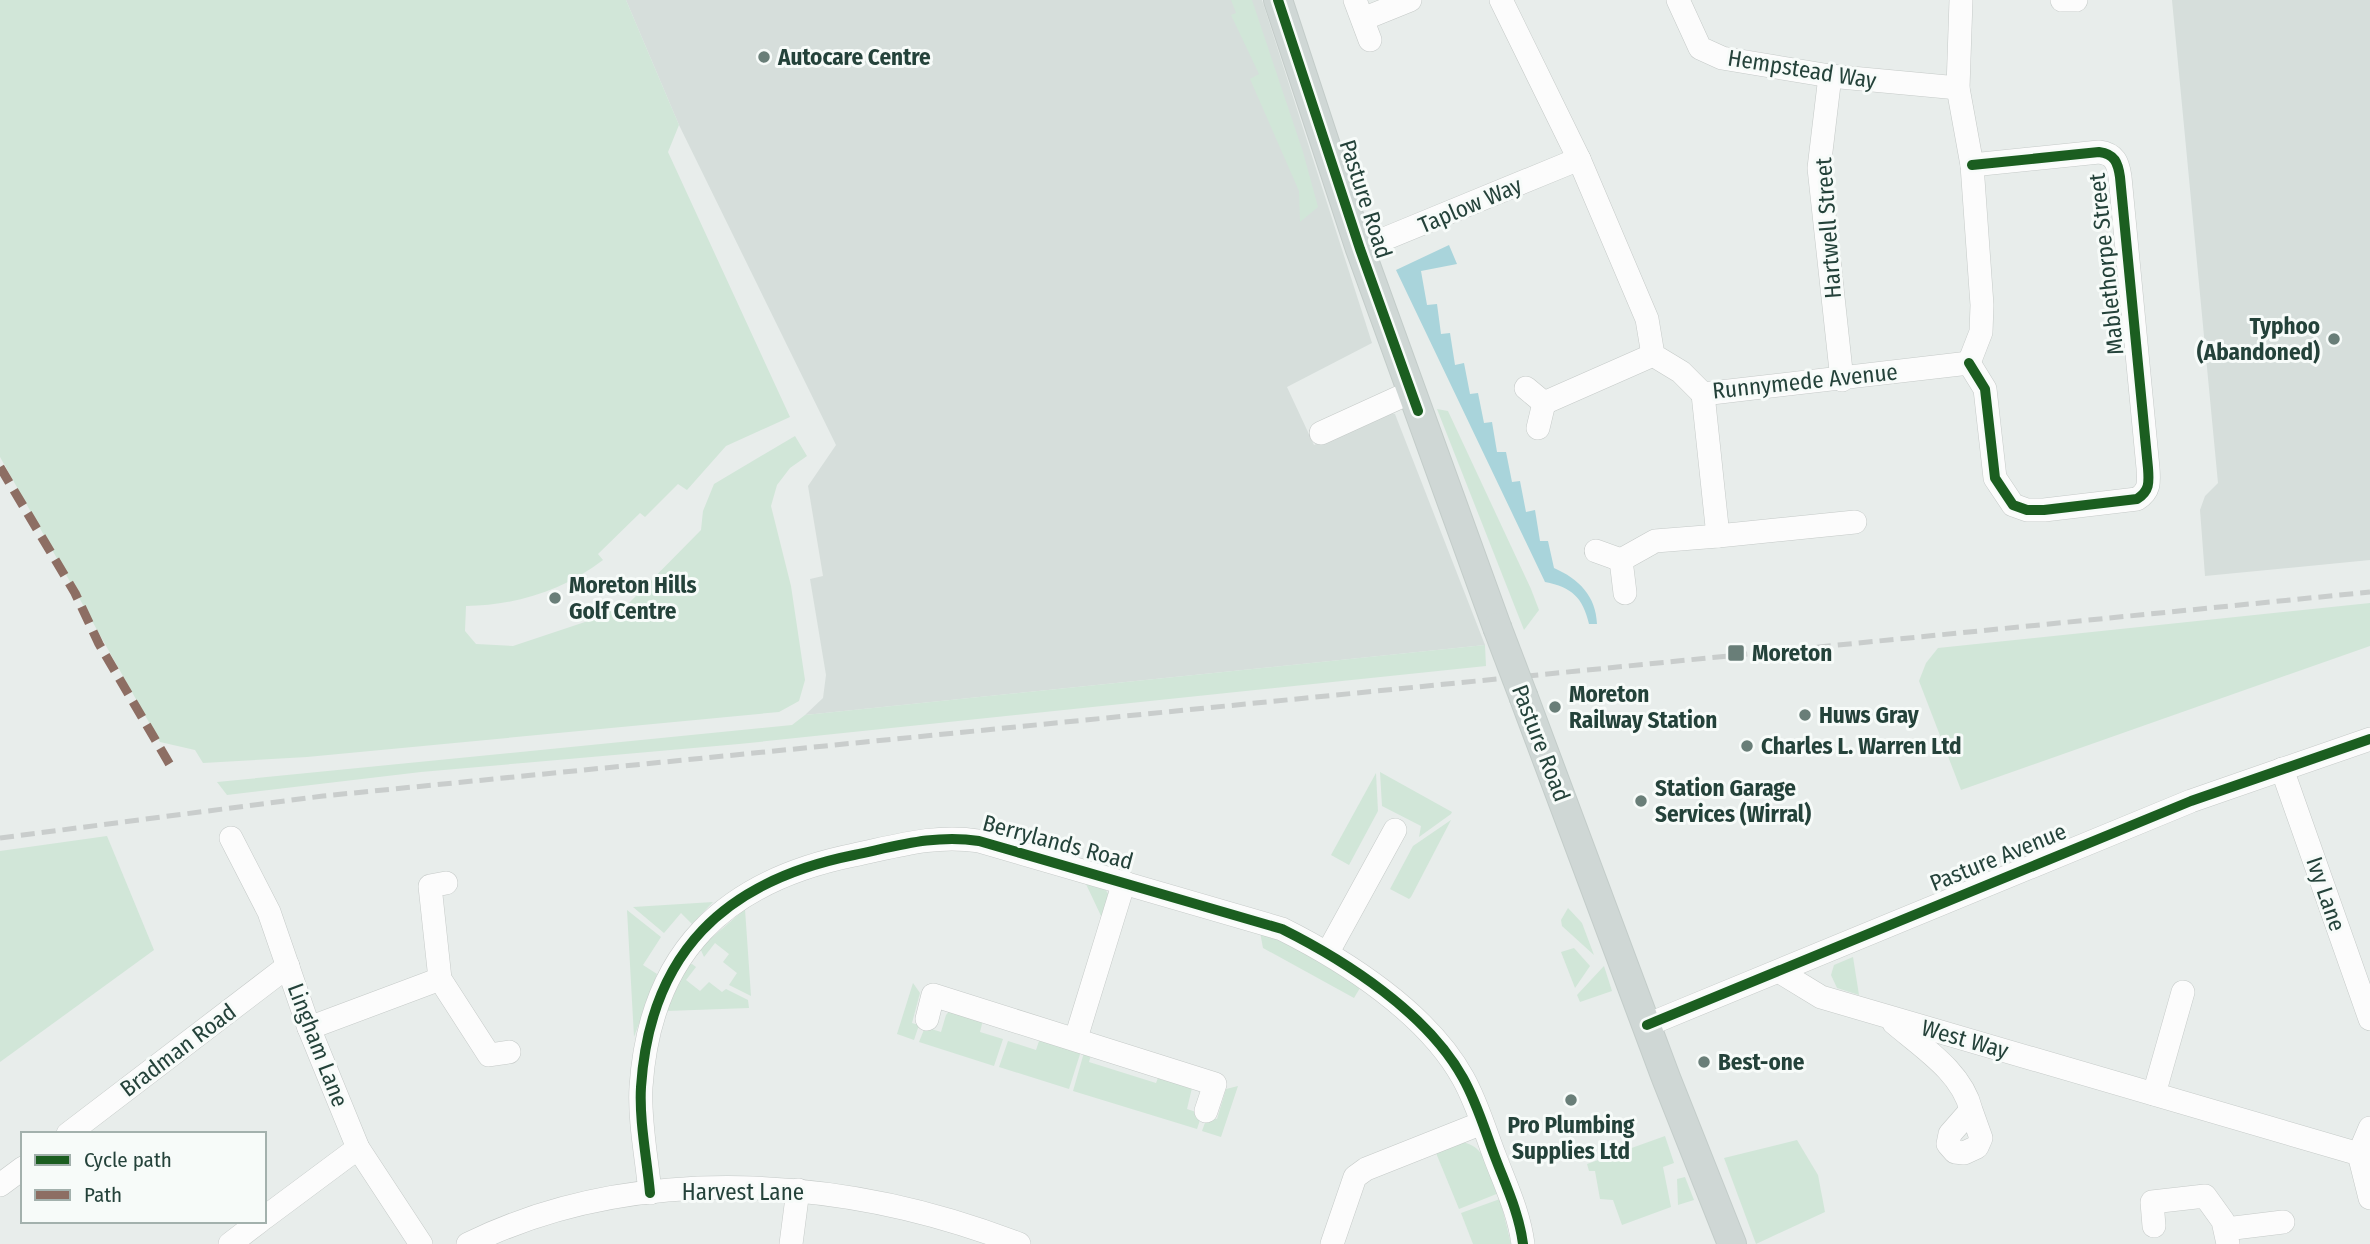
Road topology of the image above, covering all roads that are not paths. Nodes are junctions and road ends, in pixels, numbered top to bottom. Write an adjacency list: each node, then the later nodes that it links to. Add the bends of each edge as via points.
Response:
1 (1278, 0): 13 (main road, Pasture Road)
2 (1410, 0): 8 (street)
3 (1501, 0): 11 (street)
4 (1678, 0): 9 (street, Hempstead Way, via 1700,48 1722,58)
5 (1961, 0): 10 (street)
6 (2062, 0): 7 (street)
7 (2076, 0)
8 (1363, 20)
9 (1830, 76): 10 (street, Hempstead Way); 16 (street, Hartwell Street, via 1819,168)
10 (1958, 88): 12 (street)
11 (1579, 159): 13 (street, Taplow Way); 14 (street, via 1647,319)
12 (1972, 164): 15 (street, via 1982,332); 15 (street, Mablethorpe Street, via 2099,152 2115,159 2147,489 2137,499 2044,510 2013,505 1995,478 1985,390)
13 (1360, 250): 18 (main road, Pasture Road)
14 (1653, 355): 19 (street, Runnymede Avenue, via 1681,372); 20 (street)
15 (1969, 363): 16 (street, Runnymede Avenue)
16 (1842, 380): 19 (street, Runnymede Avenue)
17 (1526, 388): 20 (street)
18 (1411, 393): 22 (street); 42 (main road, Pasture Road, bridge)
19 (1703, 394): 24 (street)
20 (1544, 403): 21 (street)
21 (1538, 428)
22 (1321, 433)
23 (1855, 522): 24 (street)
24 (1718, 536): 26 (street, via 1655,541)
25 (1596, 551): 26 (street)
26 (1621, 560): 27 (street)
27 (1625, 593)
28 (2370, 739): 29 (street, Pasture Avenue)
29 (2282, 769): 36 (street, Pasture Avenue, via 2191,801); 40 (street, Ivy Lane)
30 (1395, 830): 34 (street)
31 (231, 838): 35 (street, Lingham Lane, via 269,912)
32 (1124, 882): 34 (street, Berrylands Road, via 1282,929); 44 (street); 57 (street, Berrylands Road, via 979,841 933,838 793,871 735,900 684,952 654,1010 641,1088)
33 (446, 883): 37 (street, via 430,886)
34 (1328, 952): 49 (street, Berrylands Road, via 1431,1035 1462,1076)
35 (288, 966): 43 (street, Lingham Lane); 51 (street, Bradman Road)
36 (1780, 972): 39 (street, West Way, via 1821,998); 42 (street, Pasture Avenue)
37 (440, 979): 43 (street); 45 (street, via 489,1055)
38 (2183, 992): 46 (street)
39 (1889, 1018): 46 (street, West Way); 47 (street, via 1955,1078 1967,1093)
40 (2370, 1018)
41 (926, 1019): 44 (street, via 933,995)
42 (1647, 1026): 71 (main road, Pasture Road)
43 (309, 1028): 52 (street, Lingham Lane)
44 (1076, 1038): 48 (street, via 1215,1084)
45 (509, 1052)
46 (2154, 1094): 53 (street, West Way)
47 (1971, 1110)
48 (1206, 1111)
49 (1482, 1123): 69 (street, via 1354,1177); 70 (street, Berrylands Road, via 1514,1206)
50 (2370, 1128): 53 (street)
51 (71, 1132)
52 (358, 1148): 59 (street); 65 (street, Lingham Lane)
53 (2359, 1154): 58 (street)
54 (21, 1169): 55 (street)
55 (0, 1185)
56 (798, 1190): 57 (street, Harvest Lane); 67 (street); 68 (street, Harvest Lane, via 890,1204)
57 (650, 1193): 66 (street, Harvest Lane, via 533,1219)
58 (2370, 1198)
59 (266, 1217)
60 (2283, 1222): 63 (street)
61 (258, 1223): 64 (street)
62 (2154, 1226): 63 (street, via 2152,1202 2205,1196)
63 (2227, 1236)
64 (230, 1244)
65 (421, 1244)
66 (468, 1244)
67 (791, 1244)
68 (1019, 1244)
69 (1332, 1244)
70 (1523, 1244)
71 (1732, 1244)

